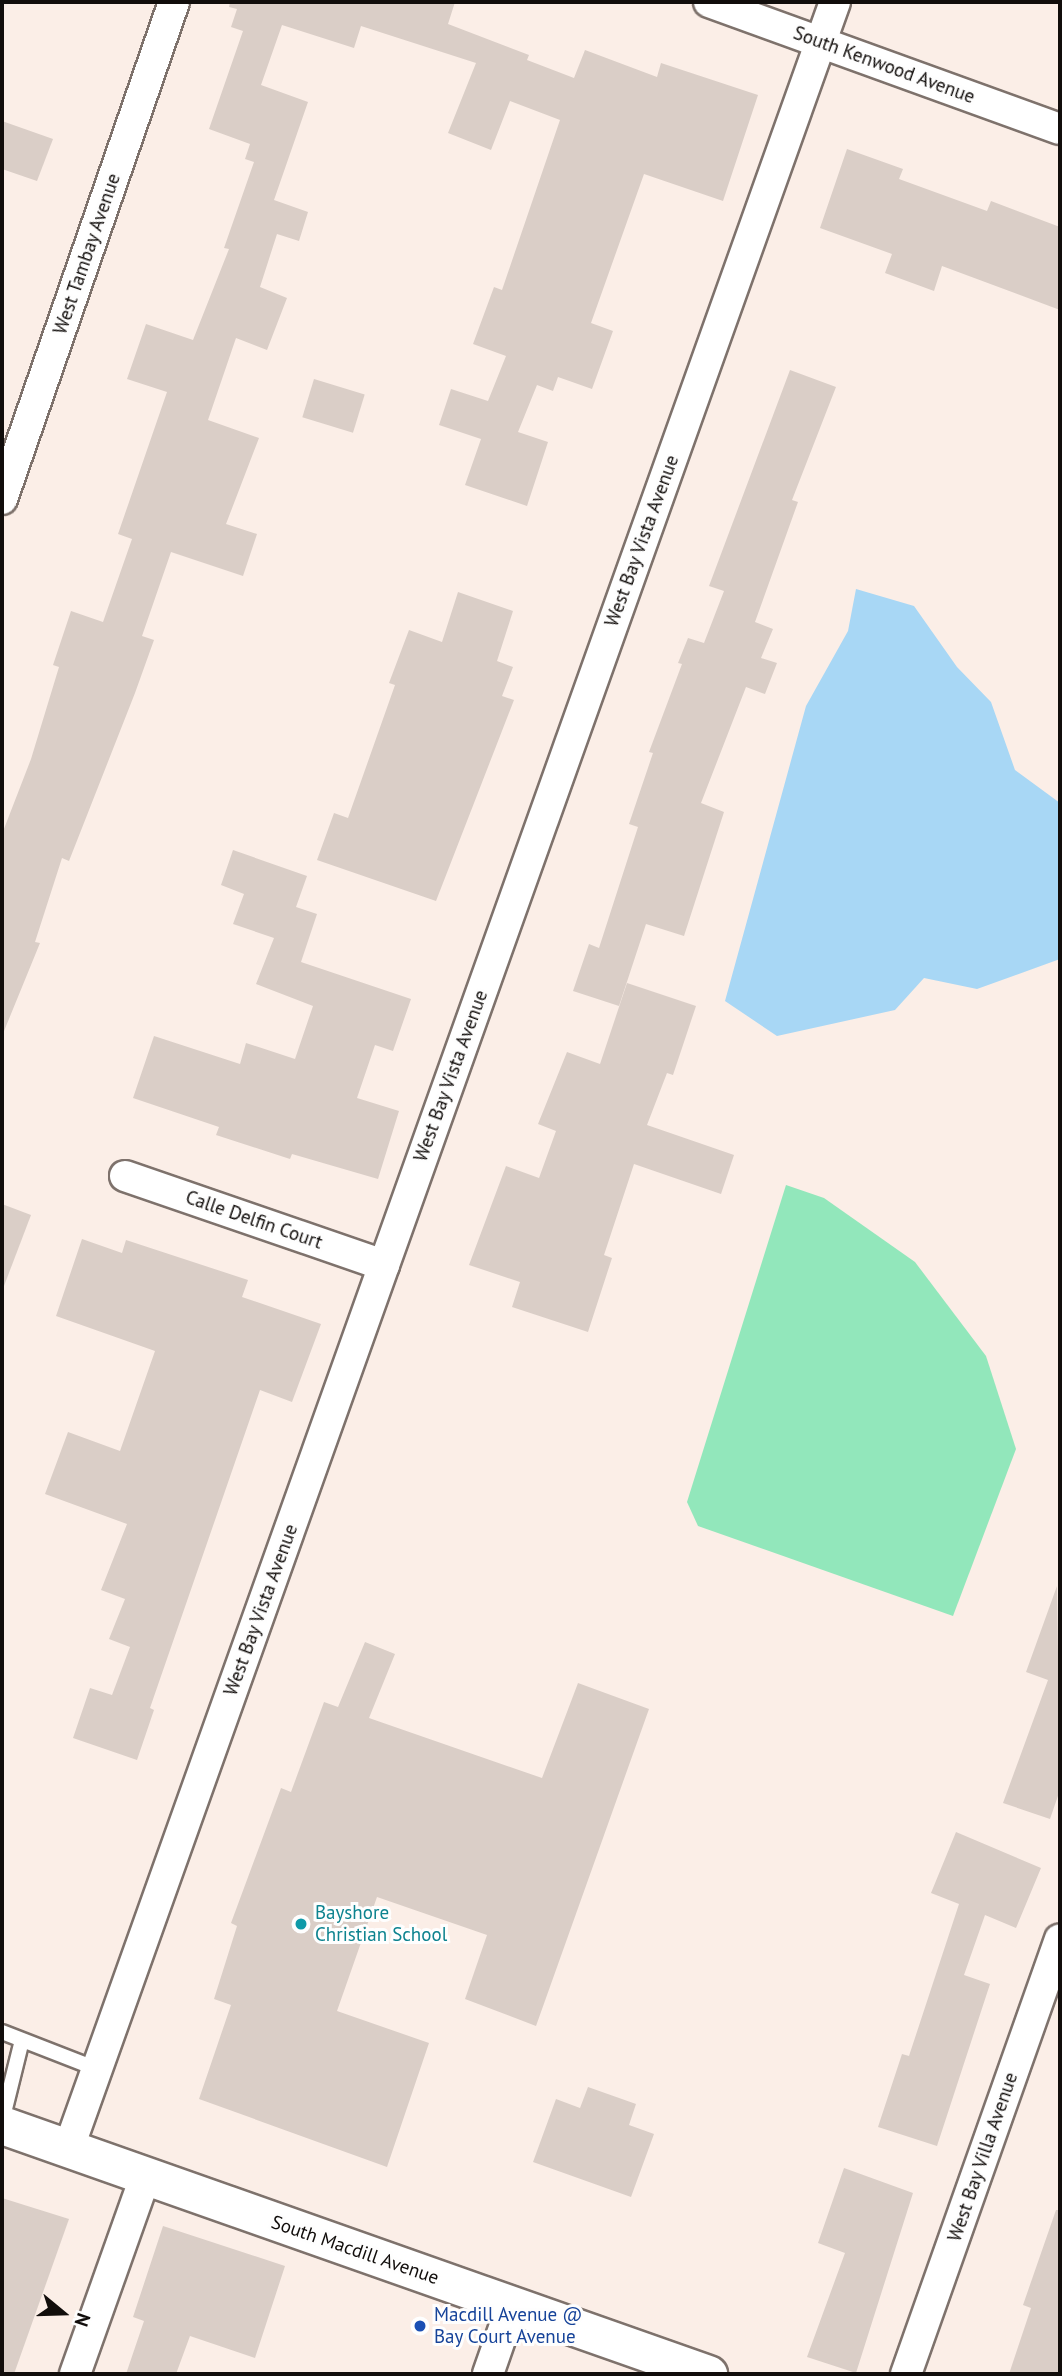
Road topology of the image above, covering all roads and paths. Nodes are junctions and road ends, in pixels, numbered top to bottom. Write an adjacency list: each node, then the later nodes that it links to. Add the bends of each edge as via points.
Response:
1 (709, 2): 4 (street, South Kenwood Avenue)
2 (835, 2): 4 (street, West Bay Vista Avenue)
3 (166, 4): 6 (street, West Tambay Avenue)
4 (820, 42): 5 (street, South Kenwood Avenue); 8 (street, West Bay Vista Avenue)
5 (1060, 129)
6 (2, 499)
7 (125, 1176): 8 (street, Calle Delfin Court)
8 (384, 1265): 12 (street, West Bay Vista Avenue)
9 (1060, 1939): 20 (street, West Bay Villa Avenue)
10 (2, 2032): 11 (lane)
11 (22, 2040): 12 (lane); 13 (lane)
12 (97, 2069): 14 (street, West Bay Vista Avenue)
13 (2, 2123): 14 (street, South Macdill Avenue)
14 (68, 2150): 15 (street, South Macdill Avenue)
15 (145, 2177): 16 (street, South Macdill Avenue); 17 (street)
16 (512, 2305): 18 (street); 19 (street, South Macdill Avenue)
17 (75, 2374)
18 (488, 2374)
19 (708, 2374)
20 (906, 2374)

